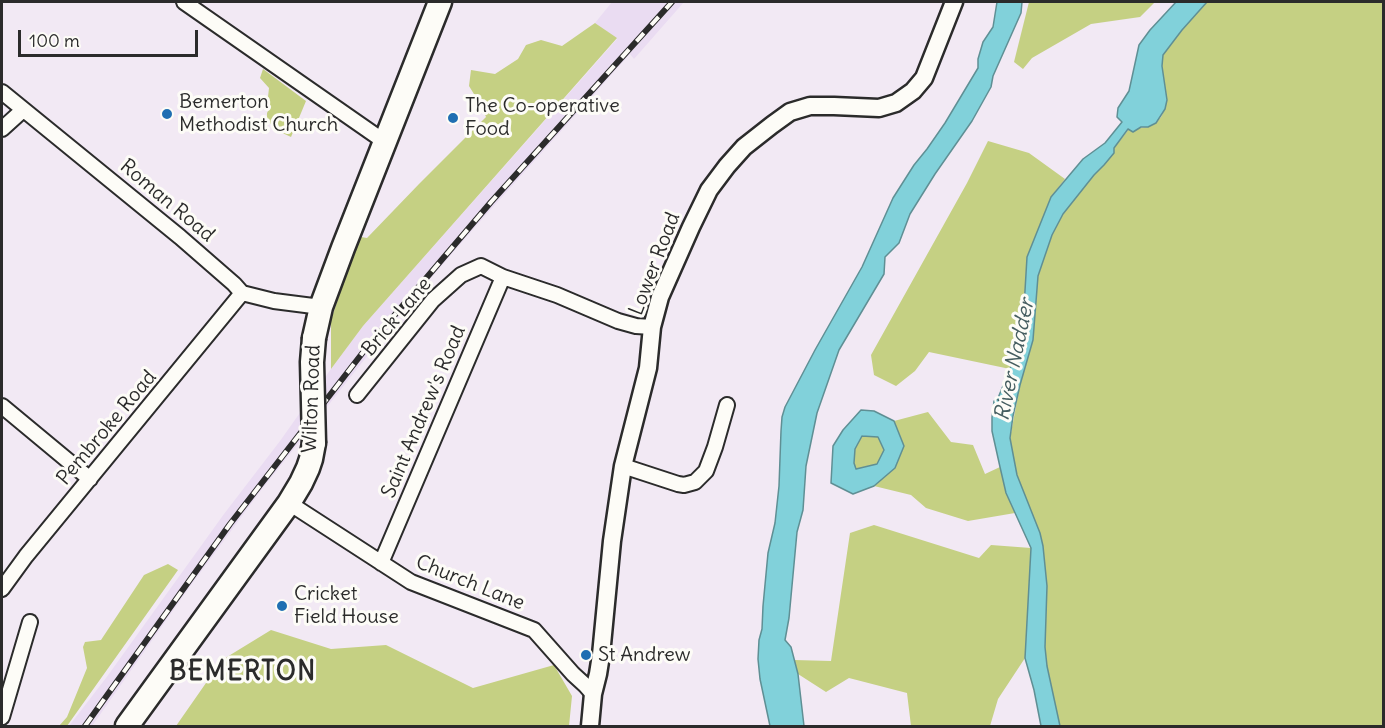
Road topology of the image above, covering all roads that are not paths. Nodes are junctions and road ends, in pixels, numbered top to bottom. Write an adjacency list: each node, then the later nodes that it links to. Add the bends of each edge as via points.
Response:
1 (184, 2): 7 (street)
2 (440, 2): 7 (highway, Wilton Road)
3 (954, 2): 11 (street, Lower Road, via 924,78 896,103 879,108 810,106 790,112 744,147 709,190 660,297)
4 (2, 92): 5 (street, Roman Road)
5 (23, 110): 6 (street); 9 (street, Roman Road)
6 (2, 129)
7 (385, 142): 10 (highway, Wilton Road)
8 (503, 277): 11 (street, via 618,321); 12 (street, Brick Lane, via 481,266 461,275 433,300); 18 (street, Saint Andrew's Road)
9 (243, 293): 10 (street, Roman Road); 16 (street, Pembroke Road)
10 (321, 307): 17 (highway, Wilton Road, bridge, via 312,362 314,443 308,468)
11 (652, 327): 15 (street, Lower Road, via 648,368)
12 (357, 395)
13 (727, 405): 15 (street, via 708,446 706,471 695,482 684,485)
14 (2, 406): 16 (street)
15 (623, 466): 21 (street, Lower Road)
16 (90, 479): 19 (street, Pembroke Road)
17 (289, 503): 18 (street, Church Lane); 23 (highway, Wilton Road)
18 (381, 563): 21 (street, Church Lane, via 411,582 534,630)
19 (2, 589)
20 (30, 622): 22 (street)
21 (593, 694): 24 (street, Lower Road)
22 (2, 717)
23 (127, 726)
24 (590, 726)

